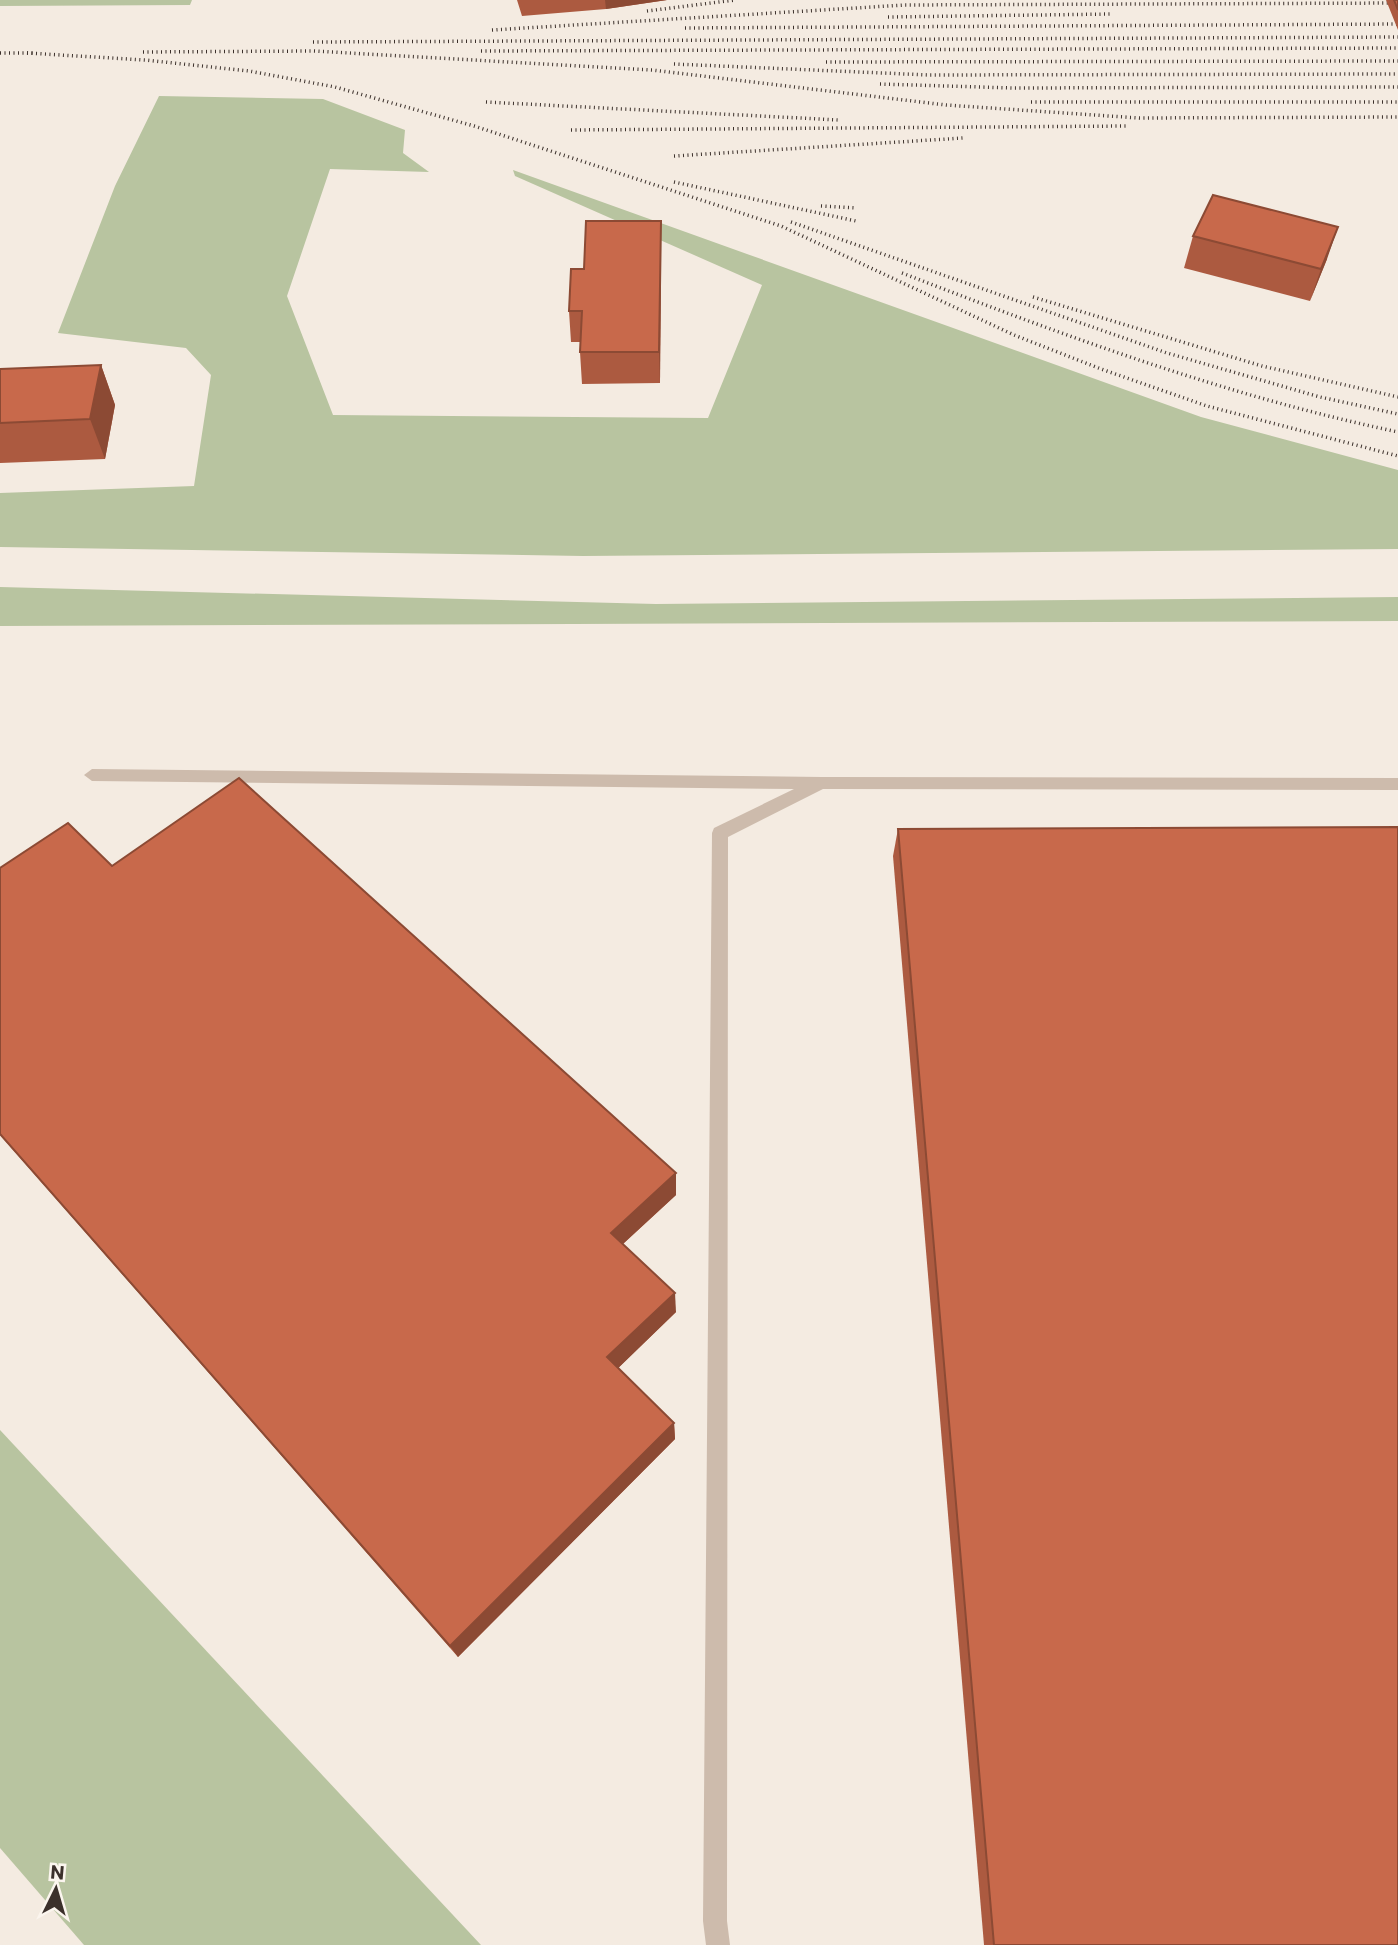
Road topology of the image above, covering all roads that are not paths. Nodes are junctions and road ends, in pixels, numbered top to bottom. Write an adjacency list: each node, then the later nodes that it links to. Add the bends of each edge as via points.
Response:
1 (92, 775): 2 (lane)
2 (822, 783): 3 (lane); 4 (lane, via 720,833)
3 (1398, 784)
4 (718, 1945)

